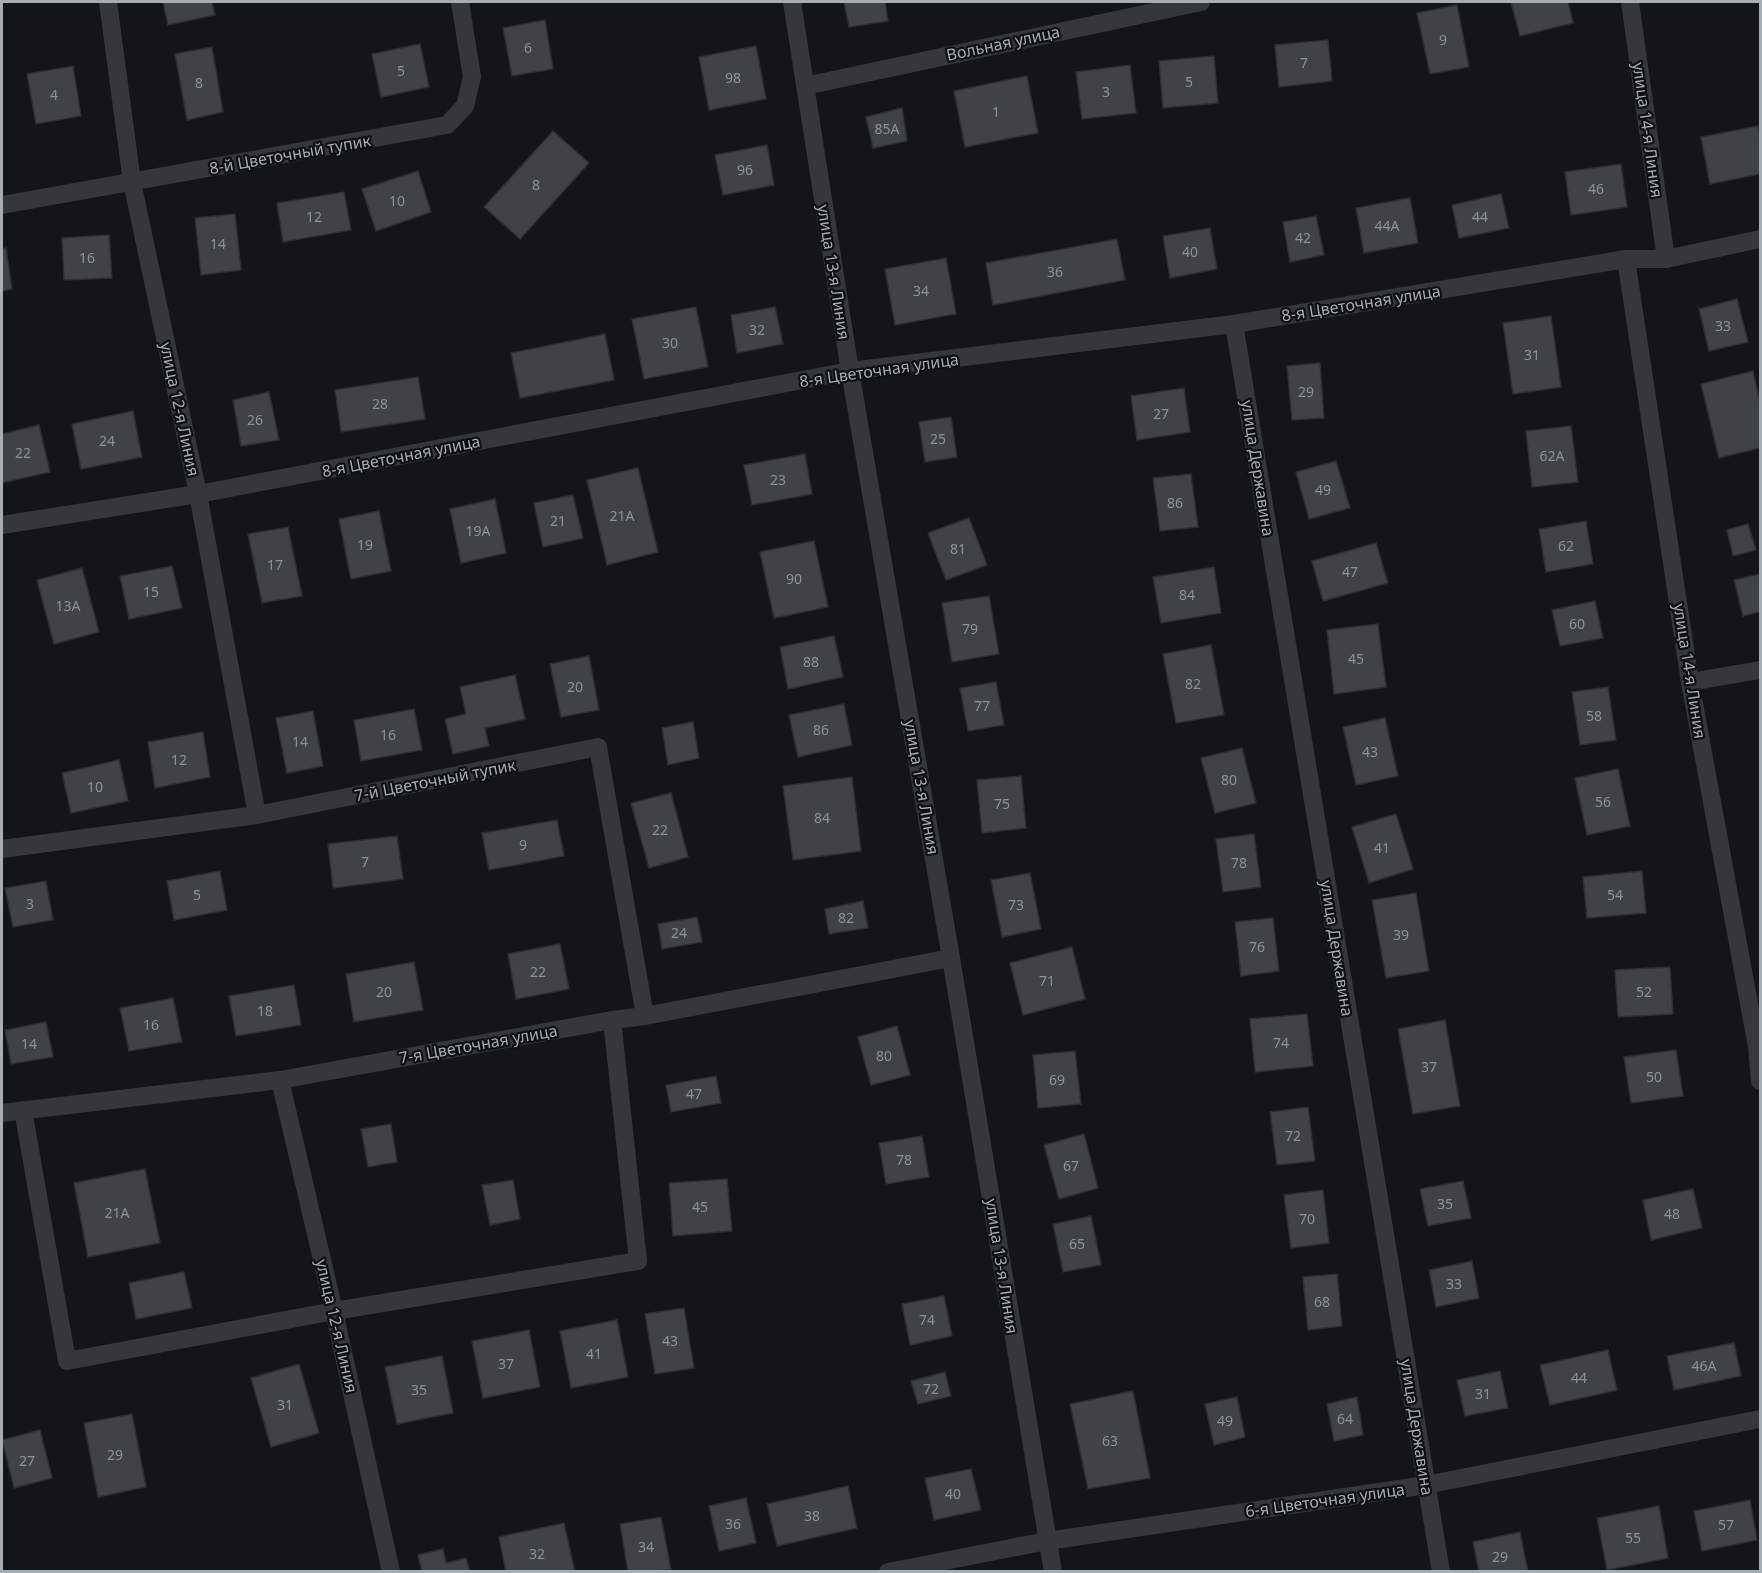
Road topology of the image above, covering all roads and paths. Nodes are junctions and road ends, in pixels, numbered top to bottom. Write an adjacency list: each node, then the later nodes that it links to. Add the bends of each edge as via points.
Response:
1 (108, 2): 7 (lane, улица 12-я Линия)
2 (460, 2): 7 (lane, 8-й Цветочный тупик, via 472,77 465,106 447,125)
3 (792, 2): 6 (lane, улица 13-я Линия)
4 (1201, 2): 6 (lane, Вольная улица)
5 (1630, 2): 10 (lane, улица 14-я Линия)
6 (805, 86): 13 (lane, улица 13-я Линия)
7 (132, 182): 8 (lane, 8-й Цветочный тупик); 14 (lane, улица 12-я Линия)
8 (2, 205)
9 (1761, 239): 10 (lane, 8-я Цветочная улица)
10 (1666, 258): 11 (lane, 8-я Цветочная улица)
11 (1626, 259): 12 (lane, 8-я Цветочная улица); 17 (lane, улица 14-я Линия)
12 (1234, 324): 13 (lane, 8-я Цветочная улица); 30 (lane, улица Державина)
13 (850, 371): 14 (lane, 8-я Цветочная улица); 20 (lane, улица 13-я Линия)
14 (198, 494): 15 (lane, 8-я Цветочная улица); 18 (lane, улица 12-я Линия)
15 (2, 525)
16 (1761, 670): 17 (lane)
17 (1690, 682): 23 (lane, улица 14-я Линия)
18 (257, 815): 19 (lane, 7-й Цветочный тупик); 21 (lane, 7-й Цветочный тупик, via 598,747)
19 (2, 849)
20 (951, 958): 21 (lane, 7-я Цветочная улица); 31 (lane, улица 13-я Линия)
21 (645, 1016): 22 (lane, 7-я Цветочная улица)
22 (612, 1020): 24 (lane, 7-я Цветочная улица); 28 (lane, via 638,1261)
23 (1759, 1046): 25 (lane, улица 14-я Линия)
24 (280, 1080): 26 (lane, 7-я Цветочная улица); 28 (lane, улица 12-я Линия)
25 (1761, 1082)
26 (23, 1110): 27 (lane, 7-я Цветочная улица); 28 (lane, via 67,1361)
27 (2, 1113)
28 (334, 1311): 32 (lane, улица 12-я Линия)
29 (1761, 1419): 30 (lane, 6-я Цветочная улица)
30 (1426, 1485): 31 (lane, 6-я Цветочная улица); 35 (lane, улица Державина)
31 (1047, 1541): 33 (lane, 6-я Цветочная улица); 34 (lane, улица 13-я Линия)
32 (392, 1572)
33 (888, 1572)
34 (1053, 1572)
35 (1441, 1572)

